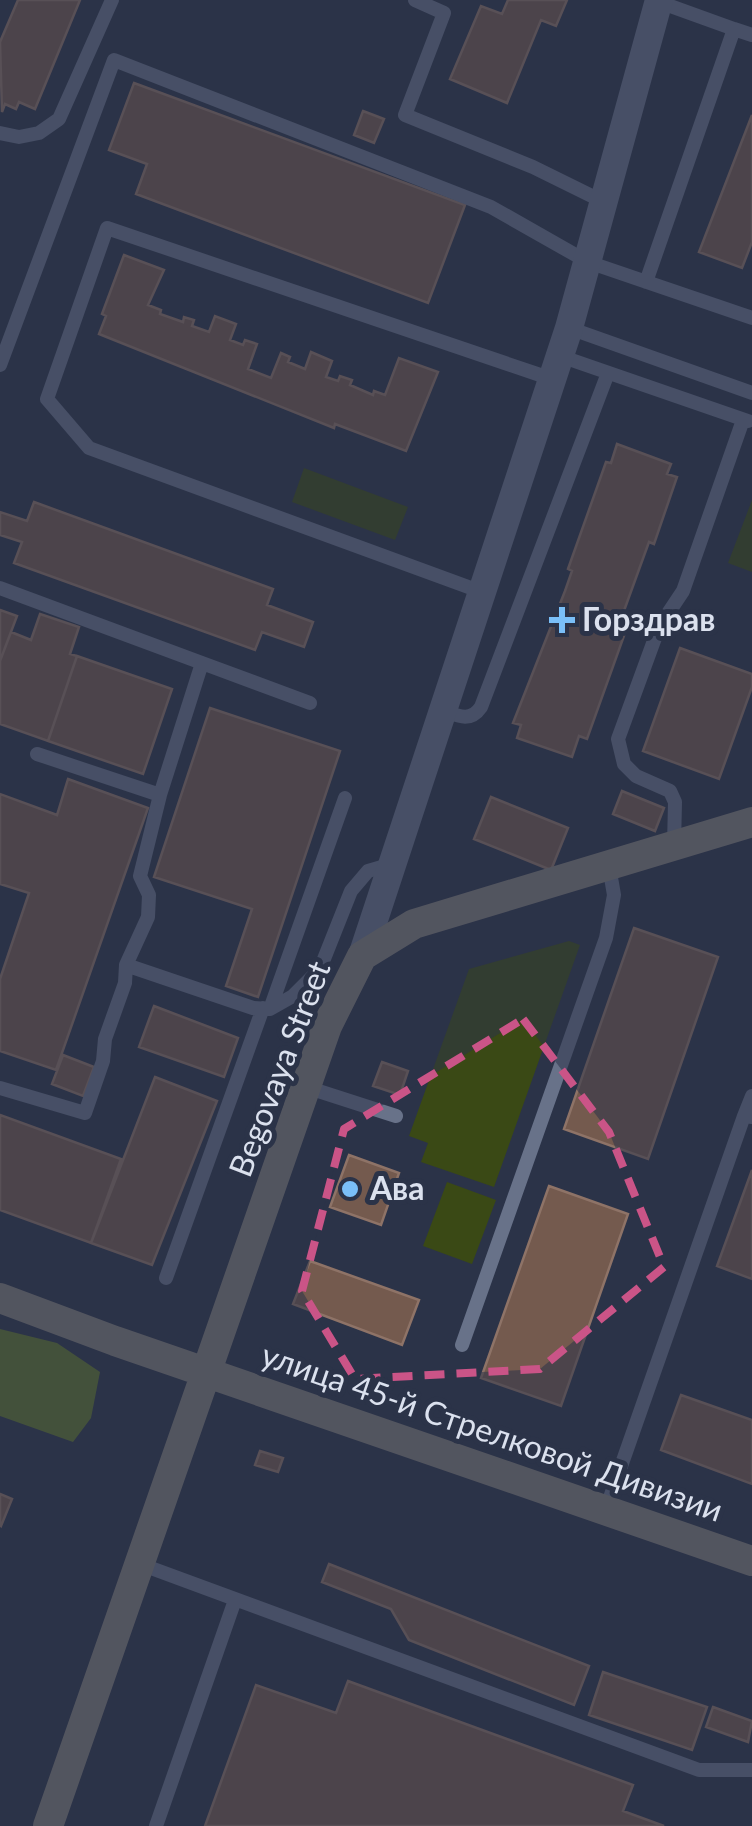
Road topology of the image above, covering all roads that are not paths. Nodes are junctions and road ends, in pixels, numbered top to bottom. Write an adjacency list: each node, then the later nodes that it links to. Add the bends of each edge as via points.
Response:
1 (112, 0): 6 (lane, via 59,119 20,138)
2 (414, 0): 7 (lane, via 444,13 405,115)
3 (659, 1): 4 (lane); 7 (street)
4 (734, 29): 5 (lane); 9 (lane)
5 (752, 35)
6 (0, 133)
7 (604, 202): 8 (street)
8 (588, 262): 9 (lane); 11 (street); 12 (lane, via 491,208 114,60)
9 (646, 282): 10 (lane)
10 (752, 318)
11 (569, 328): 13 (street); 15 (lane)
12 (0, 365)
13 (556, 368): 14 (lane); 18 (street); 18 (lane, via 107,228 47,399 89,448)
14 (608, 373): 16 (lane); 21 (lane, via 481,707 465,718)
15 (752, 393)
16 (748, 421): 26 (lane, via 683,591 658,627 618,739 624,764 636,776 670,791)
17 (0, 588): 19 (lane)
18 (482, 592): 21 (street)
19 (202, 663): 20 (lane); 23 (lane)
20 (310, 703)
21 (443, 710): 27 (street)
22 (36, 754): 23 (lane)
23 (160, 795): 30 (lane, via 140,876 149,896 148,918)
24 (345, 798): 31 (lane)
25 (752, 822): 26 (street, Begovaya Street)
26 (674, 846): 28 (street, Begovaya Street)
27 (392, 864): 29 (street); 31 (lane, via 368,871 351,891 320,968 294,996)
28 (608, 866): 29 (street, Begovaya Street, via 414,924); 39 (lane, via 614,896 606,938)
29 (362, 956): 32 (street, Begovaya Street, via 332,1013)
30 (126, 965): 31 (lane); 33 (lane, via 85,1113)
31 (266, 1008): 37 (lane)
32 (306, 1087): 35 (lane); 40 (street, Begovaya Street)
33 (0, 1088)
34 (752, 1096): 36 (lane)
35 (396, 1116)
36 (748, 1117): 41 (lane)
37 (166, 1278)
38 (0, 1298): 40 (street, улица 45-й Стрелковой Дивизии)
39 (462, 1345)
40 (208, 1372): 41 (street, улица 45-й Стрелковой Дивизии); 43 (street, улица 45-й Стрелковой Дивизии)
41 (606, 1509): 42 (street, улица 45-й Стрелковой Дивизии)
42 (752, 1561)
43 (140, 1564): 44 (lane); 46 (street, улица 45-й Стрелковой Дивизии)
44 (235, 1600): 45 (lane, via 699,1770); 47 (lane)
45 (752, 1770)
46 (48, 1826)
47 (156, 1826)

